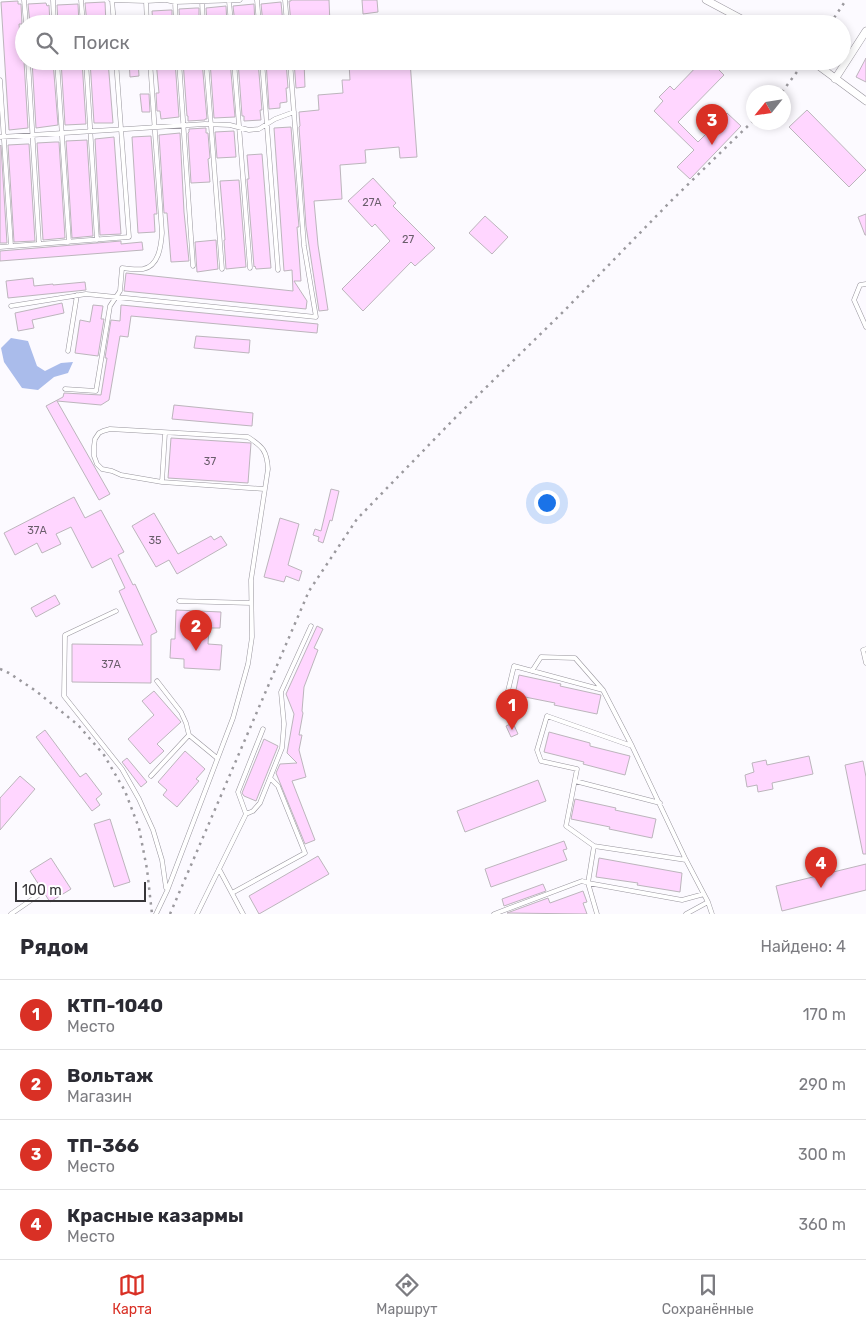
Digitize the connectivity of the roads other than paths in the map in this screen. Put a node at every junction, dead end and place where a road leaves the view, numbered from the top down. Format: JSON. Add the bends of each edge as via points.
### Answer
{"nodes":[{"id":1,"x":24,"y":0,"type":"edge"},
{"id":2,"x":53,"y":0,"type":"edge"},
{"id":3,"x":82,"y":0,"type":"edge"},
{"id":4,"x":111,"y":0,"type":"edge"},
{"id":5,"x":166,"y":0,"type":"edge"},
{"id":6,"x":230,"y":0,"type":"edge"},
{"id":7,"x":240,"y":0,"type":"edge"},
{"id":8,"x":257,"y":0,"type":"edge"},
{"id":9,"x":285,"y":0,"type":"edge"},
{"id":10,"x":706,"y":0,"type":"edge"},
{"id":11,"x":146,"y":1,"type":"junction"},
{"id":12,"x":202,"y":1,"type":"junction"},
{"id":13,"x":174,"y":2,"type":"junction"},
{"id":14,"x":25,"y":15,"type":"edge"},
{"id":15,"x":54,"y":15,"type":"edge"},
{"id":16,"x":83,"y":15,"type":"edge"},
{"id":17,"x":113,"y":15,"type":"edge"},
{"id":18,"x":147,"y":15,"type":"edge"},
{"id":19,"x":175,"y":15,"type":"edge"},
{"id":20,"x":203,"y":15,"type":"edge"},
{"id":21,"x":231,"y":15,"type":"edge"},
{"id":22,"x":258,"y":15,"type":"edge"},
{"id":23,"x":286,"y":15,"type":"edge"},
{"id":24,"x":734,"y":15,"type":"edge"},
{"id":25,"x":866,"y":31,"type":"edge"},
{"id":26,"x":851,"y":54,"type":"edge"},
{"id":27,"x":29,"y":70,"type":"edge"},
{"id":28,"x":58,"y":70,"type":"edge"},
{"id":29,"x":87,"y":70,"type":"edge"},
{"id":30,"x":117,"y":70,"type":"edge"},
{"id":31,"x":151,"y":70,"type":"edge"},
{"id":32,"x":180,"y":70,"type":"edge"},
{"id":33,"x":207,"y":70,"type":"edge"},
{"id":34,"x":235,"y":70,"type":"edge"},
{"id":35,"x":263,"y":70,"type":"edge"},
{"id":36,"x":291,"y":70,"type":"edge"},
{"id":37,"x":824,"y":70,"type":"edge"},
{"id":38,"x":841,"y":70,"type":"edge"},
{"id":39,"x":835,"y":79,"type":"junction"},
{"id":40,"x":0,"y":80,"type":"edge"},
{"id":41,"x":866,"y":101,"type":"edge"},
{"id":42,"x":294,"y":112,"type":"junction"},
{"id":43,"x":267,"y":124,"type":"junction"},
{"id":44,"x":183,"y":125,"type":"junction"},
{"id":45,"x":211,"y":125,"type":"junction"},
{"id":46,"x":239,"y":127,"type":"junction"},
{"id":47,"x":155,"y":128,"type":"junction"},
{"id":48,"x":121,"y":129,"type":"junction"},
{"id":49,"x":90,"y":131,"type":"junction"},
{"id":50,"x":61,"y":133,"type":"junction"},
{"id":51,"x":33,"y":135,"type":"junction"},
{"id":52,"x":2,"y":137,"type":"edge"},
{"id":53,"x":97,"y":240,"type":"junction"},
{"id":54,"x":69,"y":242,"type":"junction"},
{"id":55,"x":40,"y":244,"type":"junction"},
{"id":56,"x":11,"y":246,"type":"junction"},
{"id":57,"x":0,"y":247,"type":"edge"},
{"id":58,"x":193,"y":266,"type":"dead end"},
{"id":59,"x":250,"y":268,"type":"dead end"},
{"id":60,"x":222,"y":269,"type":"dead end"},
{"id":61,"x":278,"y":270,"type":"dead end"},
{"id":62,"x":866,"y":284,"type":"edge"},
{"id":63,"x":77,"y":295,"type":"junction"},
{"id":64,"x":116,"y":298,"type":"junction"},
{"id":65,"x":11,"y":306,"type":"dead end"},
{"id":66,"x":866,"y":327,"type":"edge"},
{"id":67,"x":68,"y":351,"type":"dead end"},
{"id":68,"x":65,"y":389,"type":"dead end"},
{"id":69,"x":165,"y":433,"type":"junction"},
{"id":70,"x":162,"y":482,"type":"junction"},
{"id":71,"x":264,"y":489,"type":"junction"},
{"id":72,"x":179,"y":601,"type":"dead end"},
{"id":73,"x":251,"y":603,"type":"junction"},
{"id":74,"x":116,"y":611,"type":"dead end"},
{"id":75,"x":311,"y":626,"type":"dead end"},
{"id":76,"x":866,"y":649,"type":"edge"},
{"id":77,"x":866,"y":663,"type":"edge"},
{"id":78,"x":532,"y":671,"type":"junction"},
{"id":79,"x":157,"y":681,"type":"dead end"},
{"id":80,"x":603,"y":690,"type":"junction"},
{"id":81,"x":506,"y":699,"type":"dead end"},
{"id":82,"x":263,"y":729,"type":"dead end"},
{"id":83,"x":189,"y":735,"type":"junction"},
{"id":84,"x":632,"y":746,"type":"junction"},
{"id":85,"x":217,"y":758,"type":"junction"},
{"id":86,"x":151,"y":776,"type":"dead end"},
{"id":87,"x":270,"y":778,"type":"junction"},
{"id":88,"x":575,"y":780,"type":"junction"},
{"id":89,"x":660,"y":803,"type":"junction"},
{"id":90,"x":246,"y":814,"type":"junction"},
{"id":91,"x":594,"y":846,"type":"junction"},
{"id":92,"x":686,"y":860,"type":"junction"},
{"id":93,"x":219,"y":869,"type":"junction"},
{"id":94,"x":588,"y":883,"type":"junction"},
{"id":95,"x":167,"y":891,"type":"junction"},
{"id":96,"x":40,"y":894,"type":"dead end"},
{"id":97,"x":232,"y":894,"type":"junction"},
{"id":98,"x":704,"y":894,"type":"junction"},
{"id":99,"x":708,"y":902,"type":"junction"},
{"id":100,"x":11,"y":914,"type":"edge"},
{"id":101,"x":156,"y":914,"type":"edge"},
{"id":102,"x":197,"y":914,"type":"edge"},
{"id":103,"x":243,"y":914,"type":"edge"},
{"id":104,"x":494,"y":914,"type":"edge"},
{"id":105,"x":597,"y":914,"type":"edge"},
{"id":106,"x":686,"y":914,"type":"edge"},
{"id":107,"x":712,"y":914,"type":"edge"}],
"edges":[{"from":1,"to":14,"type":"lane"},
{"from":2,"to":15,"type":"lane"},
{"from":3,"to":16,"type":"lane"},
{"from":4,"to":11,"type":"lane"},
{"from":4,"to":17,"type":"lane"},
{"from":5,"to":11,"type":"lane"},
{"from":5,"to":13,"type":"lane"},
{"from":6,"to":7,"type":"lane"},
{"from":6,"to":12,"type":"lane"},
{"from":6,"to":21,"type":"lane"},
{"from":8,"to":22,"type":"lane"},
{"from":9,"to":23,"type":"lane"},
{"from":10,"to":24,"type":"street"},
{"from":11,"to":18,"type":"lane"},
{"from":12,"to":13,"type":"lane"},
{"from":12,"to":20,"type":"lane"},
{"from":13,"to":19,"type":"lane"},
{"from":25,"to":26,"type":"street"},
{"from":27,"to":51,"type":"lane"},
{"from":28,"to":50,"type":"lane"},
{"from":29,"to":49,"type":"lane"},
{"from":30,"to":48,"type":"lane"},
{"from":31,"to":47,"type":"lane"},
{"from":32,"to":44,"type":"lane"},
{"from":33,"to":45,"type":"lane"},
{"from":34,"to":46,"type":"lane"},
{"from":35,"to":43,"type":"lane"},
{"from":36,"to":42,"type":"lane"},
{"from":37,"to":39,"type":"street"},
{"from":38,"to":39,"type":"street"},
{"from":39,"to":41,"type":"street"},
{"from":40,"to":52,"type":"lane"},
{"from":42,"to":43,"type":"lane"},
{"from":42,"to":64,"type":"lane","via":[[304,246],[316,317]]},
{"from":43,"to":46,"type":"lane","via":[[259,129]]},
{"from":43,"to":61,"type":"lane"},
{"from":44,"to":45,"type":"lane"},
{"from":44,"to":47,"type":"lane"},
{"from":44,"to":58,"type":"lane"},
{"from":45,"to":46,"type":"lane"},
{"from":45,"to":60,"type":"lane"},
{"from":46,"to":59,"type":"lane"},
{"from":47,"to":48,"type":"lane"},
{"from":47,"to":64,"type":"lane","via":[[162,233],[160,250],[154,263],[144,269],[122,268],[120,291]]},
{"from":48,"to":49,"type":"lane"},
{"from":48,"to":53,"type":"lane","via":[[129,237]]},
{"from":49,"to":50,"type":"lane"},
{"from":49,"to":53,"type":"lane"},
{"from":50,"to":51,"type":"lane"},
{"from":50,"to":54,"type":"lane"},
{"from":51,"to":52,"type":"lane"},
{"from":51,"to":55,"type":"lane"},
{"from":52,"to":56,"type":"lane"},
{"from":53,"to":54,"type":"lane"},
{"from":54,"to":55,"type":"lane"},
{"from":55,"to":56,"type":"lane"},
{"from":56,"to":57,"type":"lane"},
{"from":62,"to":66,"type":"lane","via":[[860,286],[854,300]]},
{"from":63,"to":64,"type":"lane"},
{"from":63,"to":65,"type":"lane"},
{"from":63,"to":67,"type":"lane"},
{"from":64,"to":68,"type":"lane","via":[[110,306],[96,391]]},
{"from":69,"to":70,"type":"lane"},
{"from":69,"to":70,"type":"lane","via":[[110,429],[99,433],[94,446],[94,456],[102,468]]},
{"from":69,"to":71,"type":"lane","via":[[248,437],[260,445],[267,458]]},
{"from":70,"to":71,"type":"lane"},
{"from":71,"to":73,"type":"lane","via":[[251,580]]},
{"from":72,"to":73,"type":"lane"},
{"from":73,"to":85,"type":"lane","via":[[252,637],[248,664],[233,718]]},
{"from":74,"to":95,"type":"lane","via":[[65,635],[64,696],[122,769],[139,798],[162,860]]},
{"from":75,"to":87,"type":"lane","via":[[281,692],[282,748]]},
{"from":76,"to":77,"type":"lane","via":[[863,650]]},
{"from":78,"to":80,"type":"lane"},
{"from":78,"to":80,"type":"lane","via":[[541,658],[575,658]]},
{"from":78,"to":81,"type":"lane","via":[[514,666]]},
{"from":79,"to":83,"type":"lane","via":[[181,712]]},
{"from":80,"to":84,"type":"lane"},
{"from":82,"to":90,"type":"lane","via":[[238,792]]},
{"from":83,"to":85,"type":"lane"},
{"from":83,"to":86,"type":"lane"},
{"from":84,"to":88,"type":"lane","via":[[547,716],[536,750],[541,761],[577,769]]},
{"from":84,"to":89,"type":"lane"},
{"from":85,"to":95,"type":"lane"},
{"from":87,"to":90,"type":"lane","via":[[260,803]]},
{"from":87,"to":97,"type":"lane","via":[[278,786],[306,853]]},
{"from":88,"to":89,"type":"lane"},
{"from":88,"to":91,"type":"lane","via":[[566,826]]},
{"from":89,"to":92,"type":"lane"},
{"from":90,"to":93,"type":"lane"},
{"from":91,"to":92,"type":"lane"},
{"from":91,"to":94,"type":"lane"},
{"from":92,"to":98,"type":"lane"},
{"from":93,"to":97,"type":"lane"},
{"from":93,"to":102,"type":"lane"},
{"from":94,"to":98,"type":"lane","via":[[682,900]]},
{"from":94,"to":104,"type":"lane","via":[[582,881]]},
{"from":94,"to":105,"type":"lane"},
{"from":95,"to":101,"type":"lane"},
{"from":96,"to":100,"type":"lane"},
{"from":97,"to":103,"type":"lane"},
{"from":98,"to":99,"type":"lane"},
{"from":99,"to":106,"type":"lane"},
{"from":99,"to":107,"type":"lane"}]}
